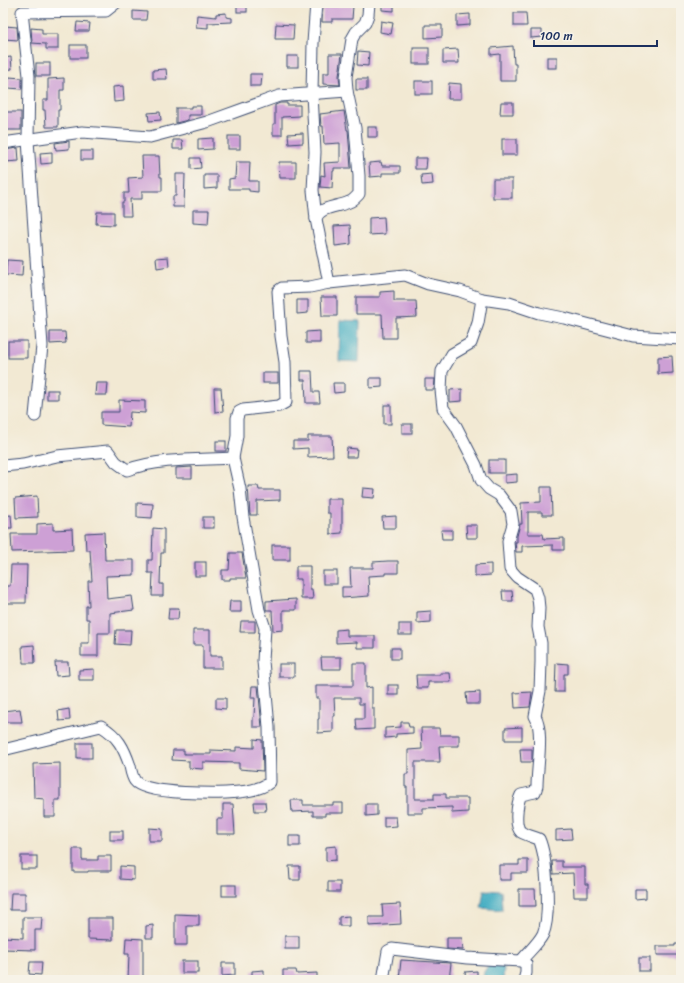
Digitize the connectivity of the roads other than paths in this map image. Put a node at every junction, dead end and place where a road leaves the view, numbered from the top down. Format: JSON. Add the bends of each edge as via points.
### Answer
{"nodes":[{"id":1,"x":116,"y":3,"type":"edge"},
{"id":2,"x":316,"y":3,"type":"edge"},
{"id":3,"x":369,"y":3,"type":"edge"},
{"id":4,"x":60,"y":8,"type":"edge"},
{"id":5,"x":347,"y":91,"type":"junction"},
{"id":6,"x":312,"y":94,"type":"junction"},
{"id":7,"x":28,"y":140,"type":"junction"},
{"id":8,"x":3,"y":143,"type":"edge"},
{"id":9,"x":316,"y":219,"type":"junction"},
{"id":10,"x":329,"y":283,"type":"junction"},
{"id":11,"x":482,"y":299,"type":"junction"},
{"id":12,"x":681,"y":338,"type":"edge"},
{"id":13,"x":36,"y":416,"type":"dead end"},
{"id":14,"x":233,"y":458,"type":"junction"},
{"id":15,"x":3,"y":466,"type":"edge"},
{"id":16,"x":3,"y":750,"type":"edge"},
{"id":17,"x":521,"y":961,"type":"junction"},
{"id":18,"x":383,"y":980,"type":"edge"},
{"id":19,"x":524,"y":980,"type":"edge"}],
"edges":[{"from":1,"to":4,"type":"street","via":[[106,11]]},
{"from":2,"to":6,"type":"street"},
{"from":3,"to":5,"type":"street","via":[[365,23],[352,39],[346,77]]},
{"from":4,"to":7,"type":"street","via":[[22,12],[29,76]]},
{"from":5,"to":6,"type":"street"},
{"from":5,"to":9,"type":"street","via":[[355,128],[359,194],[351,202],[321,211]]},
{"from":6,"to":7,"type":"street","via":[[279,96],[207,122],[150,137],[82,132]]},
{"from":6,"to":9,"type":"street","via":[[315,152],[313,190]]},
{"from":7,"to":8,"type":"street"},
{"from":7,"to":13,"type":"street","via":[[42,346]]},
{"from":9,"to":10,"type":"street"},
{"from":10,"to":11,"type":"street","via":[[405,275]]},
{"from":10,"to":14,"type":"street","via":[[282,288],[278,291],[286,402],[279,406],[239,412],[236,418],[238,436]]},
{"from":11,"to":12,"type":"street","via":[[509,303],[633,336]]},
{"from":11,"to":17,"type":"street","via":[[478,323],[471,342],[452,354],[442,371],[440,390],[443,408],[456,426],[481,480],[499,495],[511,511],[513,524],[508,541],[510,569],[535,589],[540,608],[538,627],[542,662],[535,716],[539,732],[538,786],[535,792],[521,795],[518,801],[517,824],[521,832],[539,839],[542,847],[545,863],[546,914],[542,937]]},
{"from":14,"to":15,"type":"street","via":[[165,462],[127,470],[108,452],[57,456]]},
{"from":14,"to":16,"type":"street","via":[[259,610],[265,628],[263,661],[269,727],[270,782],[266,786],[240,792],[180,793],[142,786],[134,781],[126,754],[117,738],[101,726]]},
{"from":17,"to":18,"type":"street","via":[[467,958],[392,949],[388,951]]},
{"from":17,"to":19,"type":"street","via":[[526,964]]}]}
